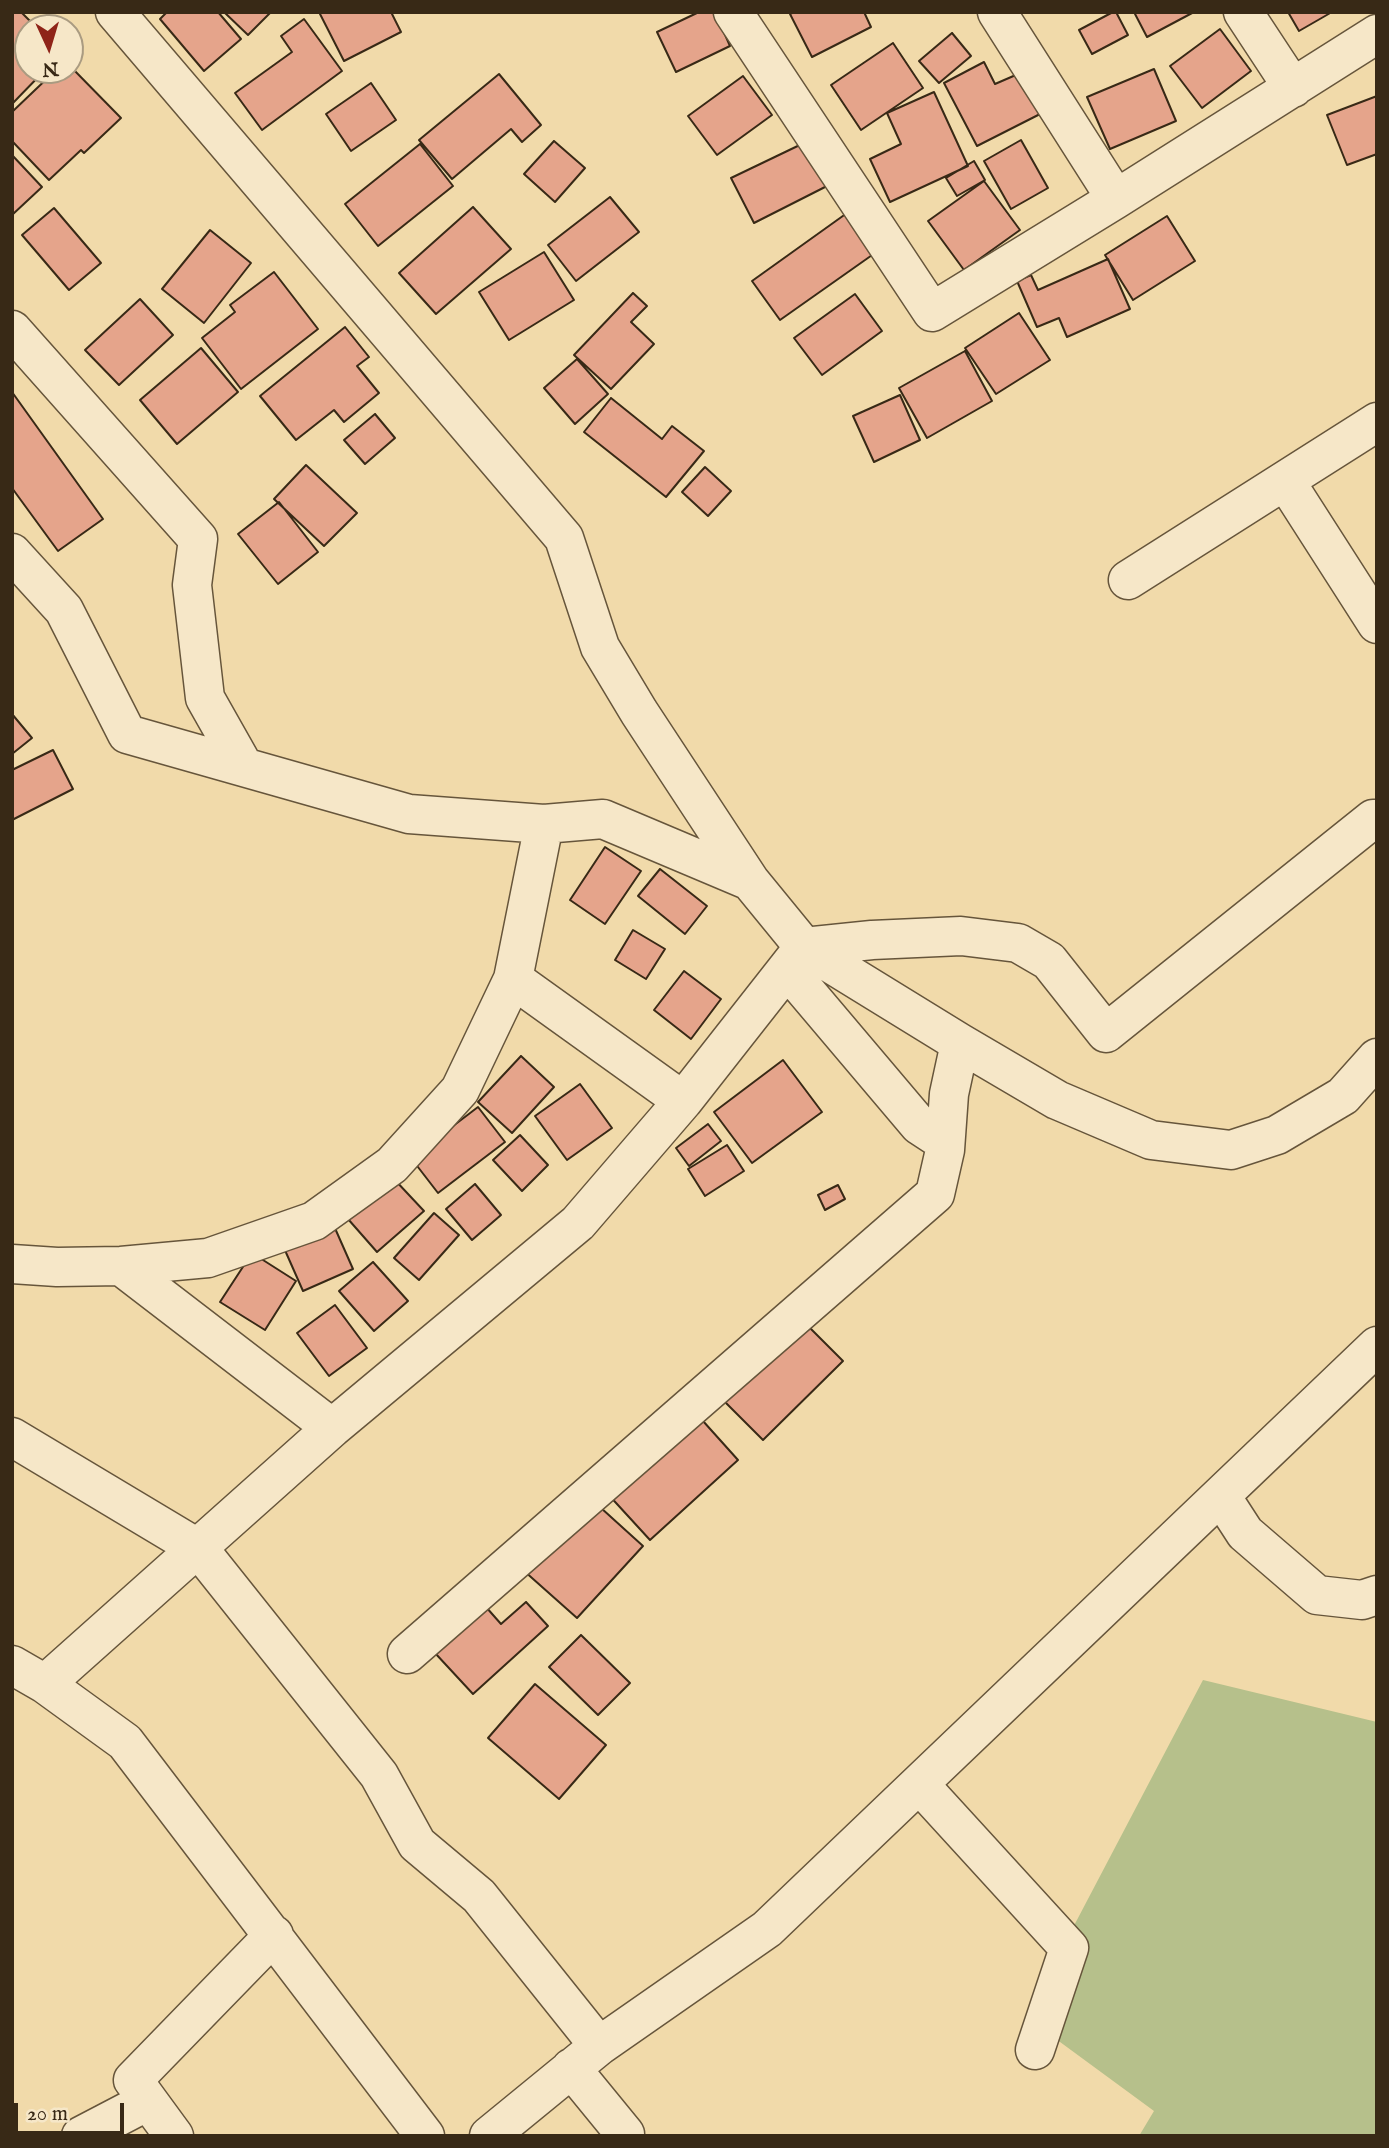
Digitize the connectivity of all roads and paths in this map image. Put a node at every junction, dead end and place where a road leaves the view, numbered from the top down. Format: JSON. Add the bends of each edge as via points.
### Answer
{"nodes":[{"id":1,"x":115,"y":12,"type":"edge"},
{"id":2,"x":733,"y":12,"type":"edge"},
{"id":3,"x":997,"y":12,"type":"edge"},
{"id":4,"x":1243,"y":12,"type":"edge"},
{"id":5,"x":1377,"y":34,"type":"edge"},
{"id":6,"x":1293,"y":88,"type":"junction"},
{"id":7,"x":1116,"y":200,"type":"junction"},
{"id":8,"x":12,"y":330,"type":"edge"},
{"id":9,"x":1377,"y":422,"type":"edge"},
{"id":10,"x":1286,"y":482,"type":"junction"},
{"id":11,"x":12,"y":553,"type":"edge"},
{"id":12,"x":1128,"y":580,"type":"dead end"},
{"id":13,"x":1377,"y":624,"type":"edge"},
{"id":14,"x":244,"y":767,"type":"junction"},
{"id":15,"x":1373,"y":819,"type":"dead end"},
{"id":16,"x":544,"y":824,"type":"junction"},
{"id":17,"x":750,"y":881,"type":"junction"},
{"id":18,"x":795,"y":958,"type":"junction"},
{"id":19,"x":513,"y":979,"type":"junction"},
{"id":20,"x":960,"y":1043,"type":"junction"},
{"id":21,"x":1377,"y":1058,"type":"edge"},
{"id":22,"x":683,"y":1101,"type":"junction"},
{"id":23,"x":945,"y":1142,"type":"junction"},
{"id":24,"x":12,"y":1264,"type":"edge"},
{"id":25,"x":121,"y":1266,"type":"junction"},
{"id":26,"x":1377,"y":1346,"type":"edge"},
{"id":27,"x":332,"y":1428,"type":"junction"},
{"id":28,"x":12,"y":1437,"type":"edge"},
{"id":29,"x":1221,"y":1496,"type":"junction"},
{"id":30,"x":199,"y":1549,"type":"junction"},
{"id":31,"x":1377,"y":1595,"type":"edge"},
{"id":32,"x":407,"y":1654,"type":"dead end"},
{"id":33,"x":12,"y":1665,"type":"edge"},
{"id":34,"x":45,"y":1684,"type":"junction"},
{"id":35,"x":920,"y":1785,"type":"junction"},
{"id":36,"x":274,"y":1935,"type":"junction"},
{"id":37,"x":1035,"y":2050,"type":"dead end"},
{"id":38,"x":585,"y":2057,"type":"junction"},
{"id":39,"x":148,"y":2101,"type":"junction"},
{"id":40,"x":625,"y":2134,"type":"edge"},
{"id":41,"x":81,"y":2136,"type":"edge"},
{"id":42,"x":174,"y":2136,"type":"edge"},
{"id":43,"x":425,"y":2136,"type":"edge"},
{"id":44,"x":489,"y":2136,"type":"edge"}],
"edges":[{"from":1,"to":17,"type":"street","via":[[564,538],[600,647]]},
{"from":2,"to":7,"type":"street","via":[[932,312]]},
{"from":3,"to":7,"type":"street"},
{"from":4,"to":6,"type":"street"},
{"from":5,"to":6,"type":"street"},
{"from":6,"to":7,"type":"street"},
{"from":8,"to":14,"type":"street","via":[[198,539],[192,584],[205,698]]},
{"from":9,"to":10,"type":"street"},
{"from":10,"to":12,"type":"street"},
{"from":10,"to":13,"type":"street"},
{"from":11,"to":14,"type":"street","via":[[64,610],[127,734]]},
{"from":14,"to":16,"type":"street","via":[[409,814]]},
{"from":15,"to":18,"type":"street","via":[[1106,1032],[1049,961],[1018,943],[961,936],[872,940]]},
{"from":16,"to":17,"type":"street","via":[[603,820]]},
{"from":16,"to":19,"type":"street"},
{"from":17,"to":18,"type":"street"},
{"from":18,"to":20,"type":"street"},
{"from":18,"to":22,"type":"street"},
{"from":18,"to":23,"type":"street","via":[[919,1125]]},
{"from":19,"to":22,"type":"street"},
{"from":19,"to":25,"type":"street","via":[[460,1090],[392,1165],[314,1221],[208,1258]]},
{"from":20,"to":21,"type":"street","via":[[1057,1100],[1151,1140],[1231,1150],[1277,1135],[1343,1096]]},
{"from":20,"to":23,"type":"street","via":[[948,1094]]},
{"from":22,"to":27,"type":"street","via":[[578,1223]]},
{"from":23,"to":32,"type":"street","via":[[935,1194]]},
{"from":24,"to":25,"type":"street"},
{"from":25,"to":27,"type":"street"},
{"from":26,"to":29,"type":"street"},
{"from":27,"to":30,"type":"street"},
{"from":28,"to":30,"type":"street"},
{"from":29,"to":31,"type":"street","via":[[1245,1533],[1317,1595],[1362,1600]]},
{"from":29,"to":35,"type":"street"},
{"from":30,"to":34,"type":"street"},
{"from":30,"to":38,"type":"street","via":[[379,1775],[416,1844],[479,1896]]},
{"from":33,"to":34,"type":"street"},
{"from":34,"to":36,"type":"street","via":[[125,1742]]},
{"from":35,"to":37,"type":"street","via":[[1069,1948]]},
{"from":35,"to":38,"type":"street","via":[[767,1929]]},
{"from":36,"to":39,"type":"street","via":[[133,2080]]},
{"from":36,"to":43,"type":"street"},
{"from":38,"to":40,"type":"street"},
{"from":38,"to":44,"type":"street"},
{"from":39,"to":41,"type":"street"},
{"from":39,"to":42,"type":"street"}]}
